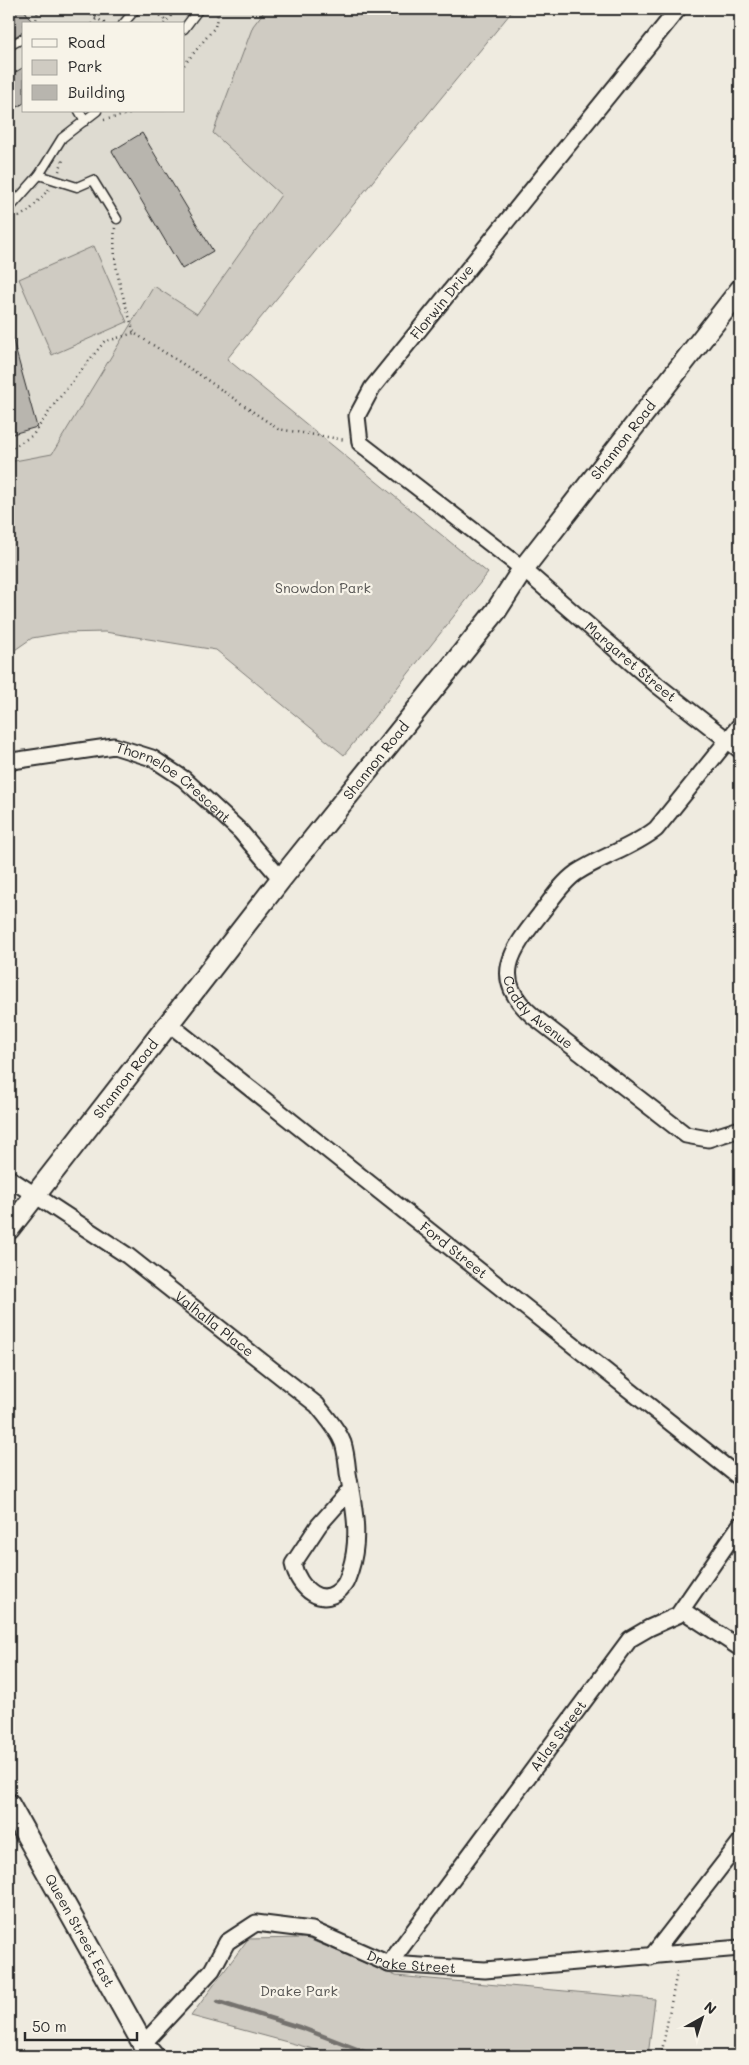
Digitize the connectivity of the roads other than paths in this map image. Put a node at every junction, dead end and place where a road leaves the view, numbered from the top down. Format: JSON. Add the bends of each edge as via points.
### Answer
{"nodes":[{"id":1,"x":136,"y":9,"type":"edge"},
{"id":2,"x":188,"y":9,"type":"edge"},
{"id":3,"x":678,"y":9,"type":"edge"},
{"id":4,"x":197,"y":11,"type":"edge"},
{"id":5,"x":126,"y":22,"type":"edge"},
{"id":6,"x":185,"y":28,"type":"edge"},
{"id":7,"x":22,"y":39,"type":"edge"},
{"id":8,"x":9,"y":46,"type":"edge"},
{"id":9,"x":80,"y":112,"type":"edge"},
{"id":10,"x":96,"y":112,"type":"edge"},
{"id":11,"x":85,"y":121,"type":"junction"},
{"id":12,"x":38,"y":175,"type":"junction"},
{"id":13,"x":9,"y":209,"type":"edge"},
{"id":14,"x":116,"y":219,"type":"road end"},
{"id":15,"x":740,"y":290,"type":"edge"},
{"id":16,"x":523,"y":569,"type":"junction"},
{"id":17,"x":740,"y":725,"type":"edge"},
{"id":18,"x":728,"y":740,"type":"junction"},
{"id":19,"x":740,"y":750,"type":"edge"},
{"id":20,"x":9,"y":764,"type":"edge"},
{"id":21,"x":281,"y":879,"type":"junction"},
{"id":22,"x":168,"y":1023,"type":"junction"},
{"id":23,"x":740,"y":1129,"type":"edge"},
{"id":24,"x":9,"y":1178,"type":"edge"},
{"id":25,"x":34,"y":1195,"type":"junction"},
{"id":26,"x":9,"y":1229,"type":"edge"},
{"id":27,"x":740,"y":1478,"type":"edge"},
{"id":28,"x":351,"y":1489,"type":"junction"},
{"id":29,"x":740,"y":1526,"type":"edge"},
{"id":30,"x":682,"y":1610,"type":"junction"},
{"id":31,"x":740,"y":1648,"type":"edge"},
{"id":32,"x":9,"y":1804,"type":"edge"},
{"id":33,"x":740,"y":1842,"type":"edge"},
{"id":34,"x":740,"y":1948,"type":"edge"},
{"id":35,"x":651,"y":1957,"type":"junction"},
{"id":36,"x":389,"y":1964,"type":"junction"},
{"id":37,"x":148,"y":2050,"type":"edge"}],
"edges":[{"from":1,"to":5,"type":"lane"},
{"from":2,"to":4,"type":"lane"},
{"from":3,"to":16,"type":"street","name":"Florwin Drive","via":[[372,388],[356,416],[360,443]]},
{"from":4,"to":6,"type":"lane"},
{"from":7,"to":8,"type":"lane"},
{"from":9,"to":11,"type":"lane"},
{"from":10,"to":11,"type":"lane"},
{"from":11,"to":12,"type":"lane","via":[[62,138]]},
{"from":12,"to":13,"type":"lane"},
{"from":12,"to":14,"type":"lane","via":[[77,187],[93,180]]},
{"from":15,"to":16,"type":"street","name":"Shannon Road"},
{"from":16,"to":18,"type":"street","name":"Margaret Street","via":[[657,685]]},
{"from":16,"to":21,"type":"street","name":"Shannon Road","via":[[496,611]]},
{"from":17,"to":18,"type":"street","name":"Caddy Avenue"},
{"from":18,"to":19,"type":"street","name":"Margaret Street"},
{"from":18,"to":23,"type":"street","name":"Caddy Avenue","via":[[656,829],[643,840],[576,873],[565,883],[512,953],[509,983],[513,995],[527,1011],[686,1135],[708,1139]]},
{"from":20,"to":21,"type":"street","name":"Thorneloe Crescent","via":[[114,746],[152,758],[184,779],[240,831]]},
{"from":21,"to":22,"type":"street","name":"Shannon Road"},
{"from":22,"to":25,"type":"street","name":"Shannon Road"},
{"from":22,"to":27,"type":"street","name":"Ford Street"},
{"from":24,"to":25,"type":"street"},
{"from":25,"to":26,"type":"street","name":"Shannon Road"},
{"from":25,"to":28,"type":"street","name":"Valhalla Place","via":[[128,1256],[317,1405],[343,1443]]},
{"from":28,"to":28,"type":"street","name":"Valhalla Place","via":[[319,1525],[293,1564],[296,1577],[313,1594],[324,1597],[337,1592],[345,1584],[354,1557],[357,1526]]},
{"from":29,"to":30,"type":"street","name":"Atlas Street"},
{"from":30,"to":31,"type":"street"},
{"from":30,"to":36,"type":"street","name":"Atlas Street","via":[[630,1639]]},
{"from":32,"to":37,"type":"street","name":"Queen Street East"},
{"from":33,"to":35,"type":"street"},
{"from":34,"to":35,"type":"street","name":"Drake Street"},
{"from":35,"to":36,"type":"street","name":"Drake Street","via":[[485,1970]]},
{"from":36,"to":37,"type":"street","name":"Drake Street","via":[[312,1930],[256,1923],[227,1942],[212,1970]]}]}
